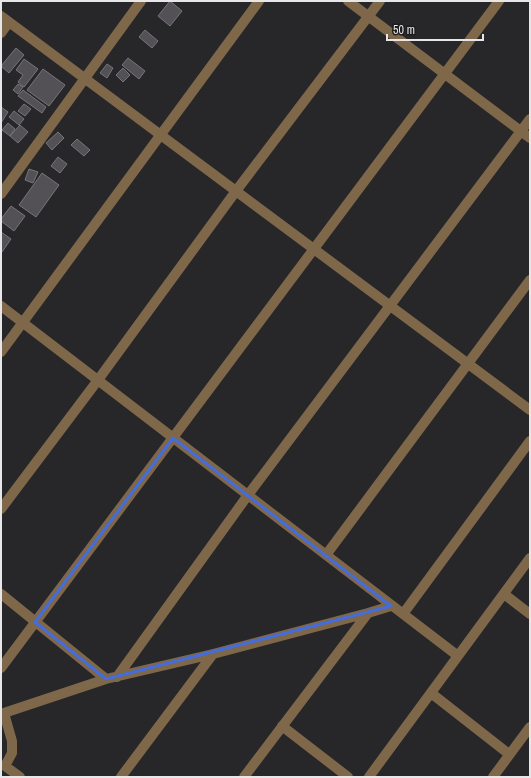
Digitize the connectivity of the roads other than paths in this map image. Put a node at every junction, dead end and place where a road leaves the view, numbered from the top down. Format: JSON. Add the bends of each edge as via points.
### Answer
{"nodes":[{"id":1,"x":141,"y":1,"type":"edge"},
{"id":2,"x":259,"y":1,"type":"edge"},
{"id":3,"x":348,"y":1,"type":"edge"},
{"id":4,"x":380,"y":1,"type":"edge"},
{"id":5,"x":499,"y":1,"type":"edge"},
{"id":6,"x":368,"y":16,"type":"junction"},
{"id":7,"x":5,"y":19,"type":"edge"},
{"id":8,"x":1,"y":32,"type":"edge"},
{"id":9,"x":445,"y":74,"type":"junction"},
{"id":10,"x":86,"y":78,"type":"junction"},
{"id":11,"x":530,"y":119,"type":"edge"},
{"id":12,"x":521,"y":131,"type":"junction"},
{"id":13,"x":160,"y":134,"type":"junction"},
{"id":14,"x":530,"y":138,"type":"edge"},
{"id":15,"x":236,"y":191,"type":"junction"},
{"id":16,"x":1,"y":194,"type":"edge"},
{"id":17,"x":314,"y":249,"type":"junction"},
{"id":18,"x":530,"y":280,"type":"edge"},
{"id":19,"x":1,"y":306,"type":"edge"},
{"id":20,"x":390,"y":306,"type":"junction"},
{"id":21,"x":23,"y":323,"type":"junction"},
{"id":22,"x":1,"y":352,"type":"edge"},
{"id":23,"x":469,"y":364,"type":"junction"},
{"id":24,"x":98,"y":380,"type":"junction"},
{"id":25,"x":530,"y":410,"type":"edge"},
{"id":26,"x":173,"y":438,"type":"junction"},
{"id":27,"x":530,"y":441,"type":"edge"},
{"id":28,"x":248,"y":495,"type":"junction"},
{"id":29,"x":1,"y":509,"type":"edge"},
{"id":30,"x":326,"y":556,"type":"junction"},
{"id":31,"x":530,"y":558,"type":"edge"},
{"id":32,"x":1,"y":594,"type":"edge"},
{"id":33,"x":504,"y":594,"type":"junction"},
{"id":34,"x":391,"y":606,"type":"junction"},
{"id":35,"x":368,"y":613,"type":"junction"},
{"id":36,"x":403,"y":614,"type":"junction"},
{"id":37,"x":530,"y":614,"type":"edge"},
{"id":38,"x":35,"y":622,"type":"junction"},
{"id":39,"x":212,"y":654,"type":"junction"},
{"id":40,"x":458,"y":656,"type":"junction"},
{"id":41,"x":1,"y":668,"type":"edge"},
{"id":42,"x":117,"y":677,"type":"junction"},
{"id":43,"x":106,"y":679,"type":"junction"},
{"id":44,"x":431,"y":693,"type":"junction"},
{"id":45,"x":3,"y":714,"type":"edge"},
{"id":46,"x":282,"y":726,"type":"junction"},
{"id":47,"x":530,"y":727,"type":"edge"},
{"id":48,"x":509,"y":754,"type":"junction"},
{"id":49,"x":3,"y":769,"type":"edge"},
{"id":50,"x":20,"y":777,"type":"edge"},
{"id":51,"x":120,"y":777,"type":"edge"},
{"id":52,"x":244,"y":777,"type":"edge"},
{"id":53,"x":348,"y":777,"type":"edge"},
{"id":54,"x":369,"y":777,"type":"edge"},
{"id":55,"x":493,"y":777,"type":"edge"}],
"edges":[{"from":1,"to":10,"type":"street"},
{"from":2,"to":13,"type":"street"},
{"from":3,"to":6,"type":"street"},
{"from":4,"to":6,"type":"street"},
{"from":5,"to":9,"type":"street"},
{"from":6,"to":9,"type":"street"},
{"from":6,"to":15,"type":"street"},
{"from":7,"to":8,"type":"street"},
{"from":7,"to":10,"type":"street"},
{"from":9,"to":12,"type":"street"},
{"from":9,"to":17,"type":"street"},
{"from":10,"to":13,"type":"street"},
{"from":10,"to":16,"type":"street"},
{"from":11,"to":12,"type":"street"},
{"from":12,"to":14,"type":"street"},
{"from":12,"to":20,"type":"street"},
{"from":13,"to":15,"type":"street"},
{"from":13,"to":21,"type":"street"},
{"from":15,"to":17,"type":"street"},
{"from":15,"to":24,"type":"street"},
{"from":17,"to":20,"type":"street"},
{"from":17,"to":26,"type":"street"},
{"from":18,"to":23,"type":"street"},
{"from":19,"to":21,"type":"street"},
{"from":20,"to":23,"type":"street"},
{"from":20,"to":28,"type":"street"},
{"from":21,"to":22,"type":"street"},
{"from":21,"to":24,"type":"street"},
{"from":23,"to":25,"type":"street"},
{"from":23,"to":30,"type":"street"},
{"from":24,"to":26,"type":"street"},
{"from":24,"to":29,"type":"street"},
{"from":26,"to":28,"type":"street"},
{"from":26,"to":38,"type":"street"},
{"from":27,"to":36,"type":"street"},
{"from":28,"to":30,"type":"street"},
{"from":28,"to":42,"type":"street"},
{"from":30,"to":34,"type":"street"},
{"from":31,"to":33,"type":"street"},
{"from":32,"to":38,"type":"street"},
{"from":33,"to":37,"type":"street"},
{"from":33,"to":40,"type":"street"},
{"from":34,"to":35,"type":"street"},
{"from":34,"to":36,"type":"street"},
{"from":35,"to":39,"type":"street"},
{"from":35,"to":46,"type":"street"},
{"from":36,"to":40,"type":"street"},
{"from":38,"to":41,"type":"street"},
{"from":38,"to":43,"type":"street"},
{"from":39,"to":42,"type":"street"},
{"from":39,"to":51,"type":"street"},
{"from":40,"to":44,"type":"street"},
{"from":42,"to":43,"type":"street"},
{"from":43,"to":45,"type":"street"},
{"from":44,"to":48,"type":"street"},
{"from":44,"to":54,"type":"street"},
{"from":45,"to":49,"type":"street","via":[[12,741],[12,752]]},
{"from":46,"to":52,"type":"street"},
{"from":46,"to":53,"type":"street"},
{"from":47,"to":48,"type":"street"},
{"from":48,"to":55,"type":"street"},
{"from":49,"to":50,"type":"street"}]}
